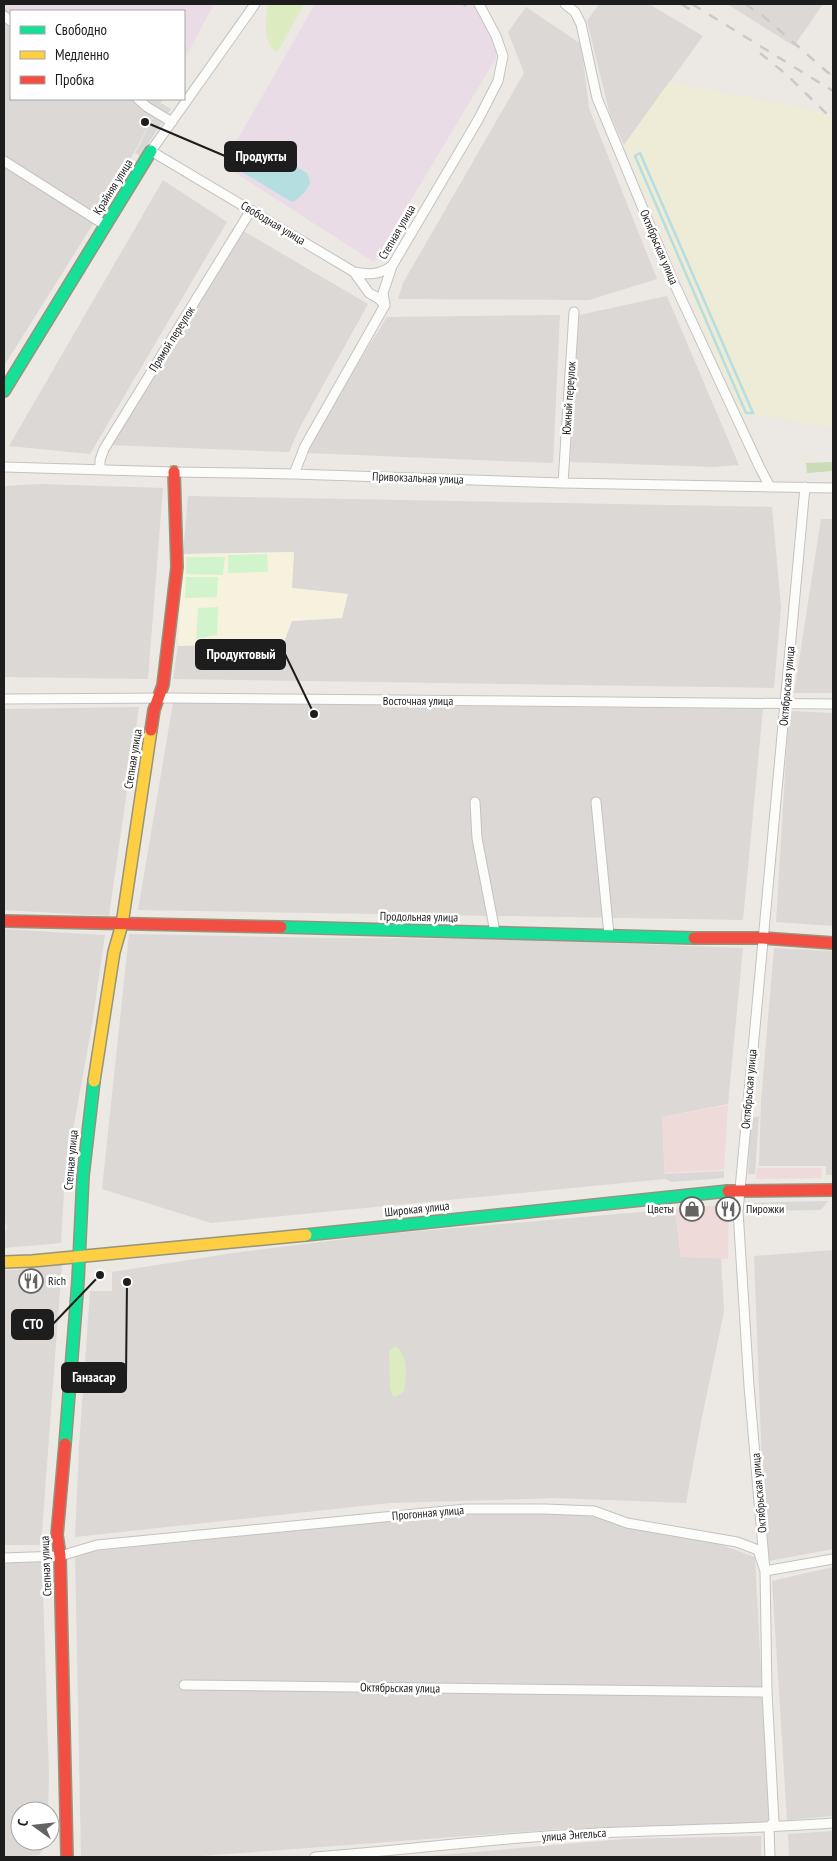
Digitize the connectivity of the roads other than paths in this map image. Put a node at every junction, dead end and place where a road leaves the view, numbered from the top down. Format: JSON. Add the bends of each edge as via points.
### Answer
{"nodes":[{"id":1,"x":255,"y":4,"type":"edge"},
{"id":2,"x":479,"y":4,"type":"edge"},
{"id":3,"x":566,"y":4,"type":"edge"},
{"id":4,"x":139,"y":100,"type":"edge"},
{"id":5,"x":172,"y":122,"type":"junction"},
{"id":6,"x":151,"y":151,"type":"junction"},
{"id":7,"x":4,"y":161,"type":"edge"},
{"id":8,"x":251,"y":210,"type":"junction"},
{"id":9,"x":105,"y":225,"type":"junction"},
{"id":10,"x":392,"y":266,"type":"junction"},
{"id":11,"x":354,"y":272,"type":"junction"},
{"id":12,"x":385,"y":305,"type":"junction"},
{"id":13,"x":574,"y":312,"type":"dead end"},
{"id":14,"x":4,"y":391,"type":"edge"},
{"id":15,"x":4,"y":468,"type":"edge"},
{"id":16,"x":100,"y":470,"type":"junction"},
{"id":17,"x":174,"y":472,"type":"junction"},
{"id":18,"x":294,"y":474,"type":"junction"},
{"id":19,"x":564,"y":483,"type":"junction"},
{"id":20,"x":770,"y":487,"type":"junction"},
{"id":21,"x":805,"y":487,"type":"junction"},
{"id":22,"x":833,"y":488,"type":"edge"},
{"id":23,"x":4,"y":699,"type":"edge"},
{"id":24,"x":158,"y":699,"type":"junction"},
{"id":25,"x":785,"y":704,"type":"junction"},
{"id":26,"x":833,"y":704,"type":"edge"},
{"id":27,"x":475,"y":802,"type":"dead end"},
{"id":28,"x":596,"y":802,"type":"dead end"},
{"id":29,"x":4,"y":921,"type":"edge"},
{"id":30,"x":122,"y":924,"type":"junction"},
{"id":31,"x":495,"y":932,"type":"junction"},
{"id":32,"x":609,"y":935,"type":"junction"},
{"id":33,"x":762,"y":938,"type":"junction"},
{"id":34,"x":833,"y":943,"type":"edge"},
{"id":35,"x":740,"y":1190,"type":"junction"},
{"id":36,"x":833,"y":1190,"type":"edge"},
{"id":37,"x":78,"y":1256,"type":"junction"},
{"id":38,"x":4,"y":1262,"type":"edge"},
{"id":39,"x":60,"y":1556,"type":"junction"},
{"id":40,"x":4,"y":1558,"type":"edge"},
{"id":41,"x":833,"y":1559,"type":"edge"},
{"id":42,"x":765,"y":1571,"type":"junction"},
{"id":43,"x":184,"y":1685,"type":"dead end"},
{"id":44,"x":767,"y":1692,"type":"junction"},
{"id":45,"x":833,"y":1823,"type":"edge"},
{"id":46,"x":769,"y":1828,"type":"junction"},
{"id":47,"x":67,"y":1857,"type":"edge"},
{"id":48,"x":315,"y":1857,"type":"edge"},
{"id":49,"x":770,"y":1857,"type":"edge"}],
"edges":[{"from":1,"to":5,"type":"street","name":"Крайняя улица"},
{"from":2,"to":10,"type":"street","name":"Степная улица","via":[[503,56],[498,81]]},
{"from":3,"to":20,"type":"street","name":"Октябрьская улица","via":[[581,24],[596,98],[673,280]]},
{"from":4,"to":5,"type":"street"},
{"from":5,"to":6,"type":"street","name":"Крайняя улица"},
{"from":6,"to":8,"type":"street","name":"Свободная улица"},
{"from":6,"to":9,"type":"street","name":"Крайняя улица"},
{"from":7,"to":9,"type":"street"},
{"from":8,"to":11,"type":"street","name":"Свободная улица"},
{"from":8,"to":16,"type":"street","name":"Прямой переулок","via":[[104,449]]},
{"from":9,"to":14,"type":"street","name":"Крайняя улица"},
{"from":10,"to":11,"type":"street","via":[[369,275]]},
{"from":10,"to":12,"type":"street","name":"Степная улица","via":[[383,293]]},
{"from":11,"to":12,"type":"street","name":"Свободная улица","via":[[368,293]]},
{"from":12,"to":18,"type":"street","name":"Степная улица","via":[[305,446]]},
{"from":13,"to":19,"type":"street","name":"Южный переулок"},
{"from":15,"to":16,"type":"street","name":"Привокзальная улица"},
{"from":16,"to":17,"type":"street","name":"Привокзальная улица"},
{"from":17,"to":18,"type":"street","name":"Привокзальная улица"},
{"from":17,"to":24,"type":"street","name":"Степная улица","via":[[177,567],[163,686]]},
{"from":18,"to":19,"type":"street","name":"Привокзальная улица"},
{"from":19,"to":20,"type":"street","name":"Привокзальная улица"},
{"from":20,"to":21,"type":"street","name":"Привокзальная улица"},
{"from":21,"to":22,"type":"street","name":"Привокзальная улица"},
{"from":21,"to":25,"type":"street","name":"Октябрьская улица"},
{"from":23,"to":24,"type":"street","name":"Восточная улица"},
{"from":24,"to":25,"type":"street","name":"Восточная улица"},
{"from":24,"to":30,"type":"street","name":"Степная улица"},
{"from":25,"to":26,"type":"street","name":"Восточная улица"},
{"from":25,"to":33,"type":"street","name":"Октябрьская улица"},
{"from":27,"to":31,"type":"street","via":[[477,838]]},
{"from":28,"to":32,"type":"street"},
{"from":29,"to":30,"type":"street","name":"Продольная улица"},
{"from":30,"to":31,"type":"street","name":"Продольная улица"},
{"from":30,"to":37,"type":"street","name":"Степная улица","via":[[114,952],[89,1117]]},
{"from":31,"to":32,"type":"street","name":"Продольная улица"},
{"from":32,"to":33,"type":"street","name":"Продольная улица"},
{"from":33,"to":34,"type":"street","name":"Продольная улица"},
{"from":33,"to":35,"type":"street","name":"Октябрьская улица"},
{"from":35,"to":36,"type":"street","name":"Широкая улица"},
{"from":35,"to":37,"type":"street","name":"Широкая улица"},
{"from":35,"to":42,"type":"street","name":"Октябрьская улица","via":[[738,1211],[749,1386]]},
{"from":37,"to":38,"type":"street","name":"Широкая улица"},
{"from":37,"to":39,"type":"street","name":"Степная улица","via":[[57,1535]]},
{"from":39,"to":40,"type":"street","name":"Прогонная улица"},
{"from":39,"to":42,"type":"street","name":"Прогонная улица","via":[[97,1546],[456,1510],[545,1509],[594,1511],[627,1524],[737,1542],[758,1550]]},
{"from":39,"to":47,"type":"street","name":"Степная улица"},
{"from":41,"to":42,"type":"street"},
{"from":42,"to":44,"type":"street","name":"Октябрьская улица"},
{"from":43,"to":44,"type":"street","name":"Октябрьская улица"},
{"from":44,"to":46,"type":"street","name":"Октябрьская улица","via":[[774,1821]]},
{"from":45,"to":46,"type":"street","name":"улица Энгельса"},
{"from":46,"to":48,"type":"street","name":"улица Энгельса","via":[[559,1835]]},
{"from":46,"to":49,"type":"street","name":"Октябрьская улица"}]}
